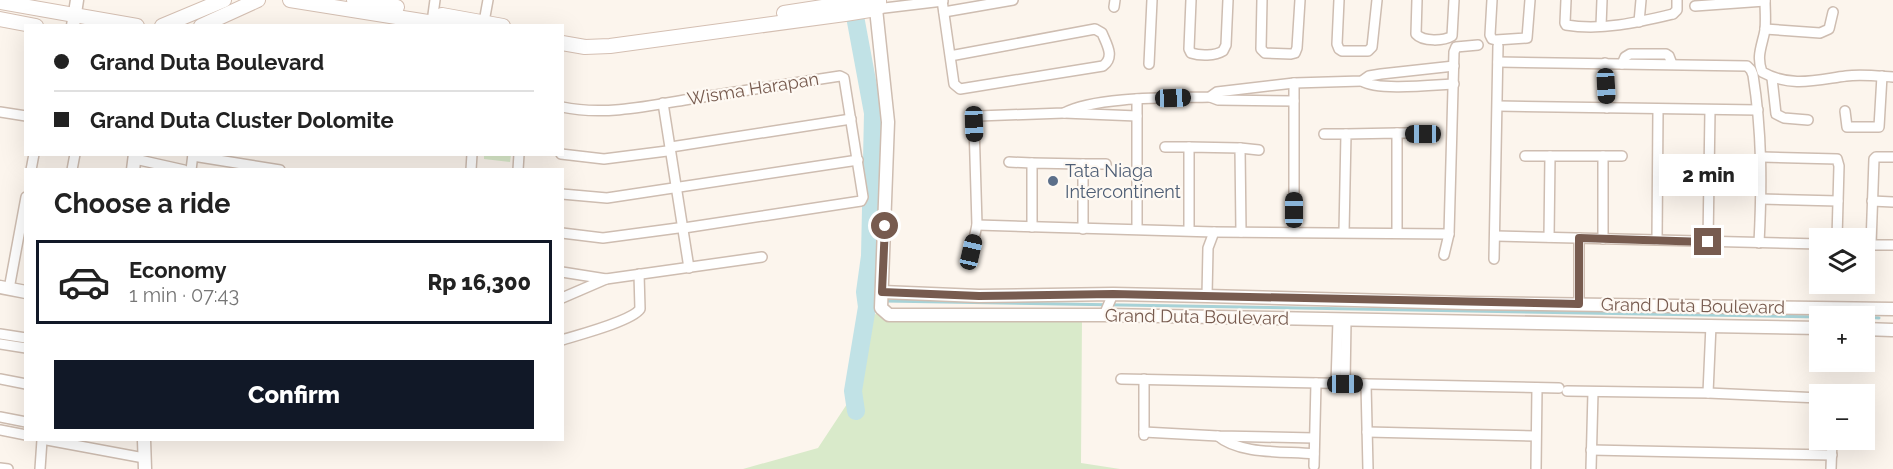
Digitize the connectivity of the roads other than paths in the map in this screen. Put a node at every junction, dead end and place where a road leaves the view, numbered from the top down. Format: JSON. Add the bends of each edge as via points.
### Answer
{"nodes":[{"id":1,"x":77,"y":0,"type":"edge"},
{"id":2,"x":224,"y":0,"type":"edge"},
{"id":3,"x":258,"y":0,"type":"edge"},
{"id":4,"x":290,"y":0,"type":"edge"},
{"id":5,"x":354,"y":0,"type":"edge"},
{"id":6,"x":488,"y":0,"type":"edge"},
{"id":7,"x":943,"y":0,"type":"edge"},
{"id":8,"x":1012,"y":0,"type":"edge"},
{"id":9,"x":1152,"y":0,"type":"edge"},
{"id":10,"x":1191,"y":0,"type":"edge"},
{"id":11,"x":1228,"y":0,"type":"edge"},
{"id":12,"x":1262,"y":0,"type":"edge"},
{"id":13,"x":1300,"y":0,"type":"edge"},
{"id":14,"x":1339,"y":0,"type":"edge"},
{"id":15,"x":1377,"y":0,"type":"edge"},
{"id":16,"x":1417,"y":0,"type":"edge"},
{"id":17,"x":1454,"y":0,"type":"edge"},
{"id":18,"x":1492,"y":0,"type":"edge"},
{"id":19,"x":1530,"y":0,"type":"edge"},
{"id":20,"x":1566,"y":0,"type":"edge"},
{"id":21,"x":1602,"y":0,"type":"edge"},
{"id":22,"x":1641,"y":0,"type":"edge"},
{"id":23,"x":1677,"y":0,"type":"edge"},
{"id":24,"x":1765,"y":0,"type":"edge"},
{"id":25,"x":305,"y":1,"type":"edge"},
{"id":26,"x":0,"y":2,"type":"edge"},
{"id":27,"x":873,"y":4,"type":"edge"},
{"id":28,"x":1695,"y":6,"type":"dead end"},
{"id":29,"x":433,"y":12,"type":"edge"},
{"id":30,"x":944,"y":12,"type":"junction"},
{"id":31,"x":1833,"y":12,"type":"dead end"},
{"id":32,"x":0,"y":19,"type":"edge"},
{"id":33,"x":74,"y":21,"type":"edge"},
{"id":34,"x":484,"y":22,"type":"junction"},
{"id":35,"x":1639,"y":22,"type":"junction"},
{"id":36,"x":101,"y":23,"type":"edge"},
{"id":37,"x":26,"y":24,"type":"edge"},
{"id":38,"x":167,"y":24,"type":"edge"},
{"id":39,"x":205,"y":24,"type":"edge"},
{"id":40,"x":450,"y":24,"type":"edge"},
{"id":41,"x":496,"y":24,"type":"edge"},
{"id":42,"x":1601,"y":26,"type":"junction"},
{"id":43,"x":1765,"y":29,"type":"junction"},
{"id":44,"x":564,"y":36,"type":"edge"},
{"id":45,"x":564,"y":43,"type":"edge"},
{"id":46,"x":1478,"y":45,"type":"dead end"},
{"id":47,"x":1498,"y":46,"type":"dead end"},
{"id":48,"x":950,"y":56,"type":"junction"},
{"id":49,"x":1498,"y":62,"type":"junction"},
{"id":50,"x":1605,"y":63,"type":"junction"},
{"id":51,"x":1149,"y":64,"type":"dead end"},
{"id":52,"x":1454,"y":66,"type":"junction"},
{"id":53,"x":1882,"y":76,"type":"junction"},
{"id":54,"x":1893,"y":77,"type":"edge"},
{"id":55,"x":1772,"y":78,"type":"junction"},
{"id":56,"x":1362,"y":81,"type":"junction"},
{"id":57,"x":1294,"y":83,"type":"junction"},
{"id":58,"x":1454,"y":84,"type":"junction"},
{"id":59,"x":1210,"y":96,"type":"junction"},
{"id":60,"x":1137,"y":99,"type":"junction"},
{"id":61,"x":1294,"y":101,"type":"junction"},
{"id":62,"x":662,"y":104,"type":"junction"},
{"id":63,"x":1498,"y":106,"type":"junction"},
{"id":64,"x":564,"y":107,"type":"edge"},
{"id":65,"x":1607,"y":108,"type":"junction"},
{"id":66,"x":1658,"y":110,"type":"junction"},
{"id":67,"x":1710,"y":110,"type":"junction"},
{"id":68,"x":1758,"y":110,"type":"junction"},
{"id":69,"x":1845,"y":111,"type":"dead end"},
{"id":70,"x":1,"y":112,"type":"edge"},
{"id":71,"x":1064,"y":113,"type":"junction"},
{"id":72,"x":24,"y":116,"type":"edge"},
{"id":73,"x":1137,"y":116,"type":"junction"},
{"id":74,"x":851,"y":119,"type":"junction"},
{"id":75,"x":1808,"y":120,"type":"dead end"},
{"id":76,"x":0,"y":124,"type":"edge"},
{"id":77,"x":1324,"y":134,"type":"dead end"},
{"id":78,"x":1346,"y":134,"type":"junction"},
{"id":79,"x":1397,"y":134,"type":"junction"},
{"id":80,"x":1423,"y":134,"type":"dead end"},
{"id":81,"x":1165,"y":147,"type":"dead end"},
{"id":82,"x":1188,"y":147,"type":"junction"},
{"id":83,"x":1240,"y":148,"type":"junction"},
{"id":84,"x":669,"y":149,"type":"junction"},
{"id":85,"x":1259,"y":150,"type":"dead end"},
{"id":86,"x":564,"y":154,"type":"edge"},
{"id":87,"x":199,"y":156,"type":"edge"},
{"id":88,"x":1525,"y":156,"type":"dead end"},
{"id":89,"x":1551,"y":156,"type":"junction"},
{"id":90,"x":1604,"y":156,"type":"junction"},
{"id":91,"x":1622,"y":156,"type":"dead end"},
{"id":92,"x":1762,"y":157,"type":"junction"},
{"id":93,"x":1893,"y":157,"type":"edge"},
{"id":94,"x":858,"y":160,"type":"junction"},
{"id":95,"x":134,"y":161,"type":"edge"},
{"id":96,"x":1009,"y":162,"type":"dead end"},
{"id":97,"x":1032,"y":163,"type":"junction"},
{"id":98,"x":1083,"y":164,"type":"junction"},
{"id":99,"x":1106,"y":164,"type":"dead end"},
{"id":100,"x":173,"y":168,"type":"edge"},
{"id":101,"x":268,"y":168,"type":"edge"},
{"id":102,"x":675,"y":188,"type":"junction"},
{"id":103,"x":564,"y":194,"type":"edge"},
{"id":104,"x":1761,"y":199,"type":"junction"},
{"id":105,"x":1838,"y":201,"type":"junction"},
{"id":106,"x":1872,"y":201,"type":"junction"},
{"id":107,"x":1893,"y":202,"type":"edge"},
{"id":108,"x":24,"y":205,"type":"edge"},
{"id":109,"x":977,"y":225,"type":"junction"},
{"id":110,"x":1032,"y":227,"type":"junction"},
{"id":111,"x":681,"y":228,"type":"junction"},
{"id":112,"x":1837,"y":228,"type":"edge"},
{"id":113,"x":1083,"y":229,"type":"junction"},
{"id":114,"x":1137,"y":229,"type":"junction"},
{"id":115,"x":1189,"y":230,"type":"junction"},
{"id":116,"x":1214,"y":232,"type":"junction"},
{"id":117,"x":1241,"y":232,"type":"junction"},
{"id":118,"x":1294,"y":232,"type":"junction"},
{"id":119,"x":1344,"y":232,"type":"junction"},
{"id":120,"x":1398,"y":232,"type":"junction"},
{"id":121,"x":564,"y":233,"type":"edge"},
{"id":122,"x":1449,"y":234,"type":"junction"},
{"id":123,"x":1496,"y":236,"type":"junction"},
{"id":124,"x":1549,"y":237,"type":"junction"},
{"id":125,"x":1579,"y":238,"type":"junction"},
{"id":126,"x":1604,"y":239,"type":"junction"},
{"id":127,"x":1658,"y":240,"type":"junction"},
{"id":128,"x":1708,"y":242,"type":"junction"},
{"id":129,"x":1760,"y":243,"type":"junction"},
{"id":130,"x":1809,"y":244,"type":"edge"},
{"id":131,"x":1893,"y":245,"type":"edge"},
{"id":132,"x":971,"y":252,"type":"dead end"},
{"id":133,"x":1444,"y":255,"type":"dead end"},
{"id":134,"x":762,"y":257,"type":"dead end"},
{"id":135,"x":1494,"y":259,"type":"dead end"},
{"id":136,"x":686,"y":268,"type":"junction"},
{"id":137,"x":564,"y":272,"type":"edge"},
{"id":138,"x":639,"y":274,"type":"junction"},
{"id":139,"x":606,"y":279,"type":"junction"},
{"id":140,"x":4,"y":288,"type":"edge"},
{"id":141,"x":24,"y":292,"type":"edge"},
{"id":142,"x":1207,"y":296,"type":"junction"},
{"id":143,"x":564,"y":297,"type":"edge"},
{"id":144,"x":881,"y":300,"type":"junction"},
{"id":145,"x":1579,"y":304,"type":"junction"},
{"id":146,"x":1108,"y":305,"type":"junction"},
{"id":147,"x":1893,"y":310,"type":"edge"},
{"id":148,"x":1468,"y":312,"type":"junction"},
{"id":149,"x":1342,"y":320,"type":"junction"},
{"id":150,"x":1711,"y":325,"type":"junction"},
{"id":151,"x":1809,"y":328,"type":"edge"},
{"id":152,"x":1875,"y":330,"type":"edge"},
{"id":153,"x":1892,"y":331,"type":"edge"},
{"id":154,"x":0,"y":334,"type":"edge"},
{"id":155,"x":24,"y":338,"type":"edge"},
{"id":156,"x":564,"y":339,"type":"edge"},
{"id":157,"x":0,"y":344,"type":"edge"},
{"id":158,"x":24,"y":348,"type":"edge"},
{"id":159,"x":0,"y":379,"type":"edge"},
{"id":160,"x":1121,"y":379,"type":"dead end"},
{"id":161,"x":1144,"y":380,"type":"junction"},
{"id":162,"x":1316,"y":383,"type":"junction"},
{"id":163,"x":24,"y":384,"type":"edge"},
{"id":164,"x":1341,"y":384,"type":"junction"},
{"id":165,"x":1366,"y":384,"type":"junction"},
{"id":166,"x":1537,"y":388,"type":"junction"},
{"id":167,"x":1593,"y":392,"type":"junction"},
{"id":168,"x":1708,"y":393,"type":"junction"},
{"id":169,"x":1809,"y":398,"type":"edge"},
{"id":170,"x":0,"y":417,"type":"edge"},
{"id":171,"x":24,"y":422,"type":"edge"},
{"id":172,"x":0,"y":430,"type":"edge"},
{"id":173,"x":1367,"y":432,"type":"junction"},
{"id":174,"x":24,"y":435,"type":"edge"},
{"id":175,"x":1218,"y":436,"type":"junction"},
{"id":176,"x":1535,"y":436,"type":"junction"},
{"id":177,"x":1314,"y":438,"type":"junction"},
{"id":178,"x":42,"y":441,"type":"edge"},
{"id":179,"x":60,"y":441,"type":"edge"},
{"id":180,"x":144,"y":441,"type":"edge"},
{"id":181,"x":86,"y":443,"type":"edge"},
{"id":182,"x":1591,"y":450,"type":"junction"},
{"id":183,"x":1832,"y":450,"type":"edge"},
{"id":184,"x":1314,"y":454,"type":"junction"},
{"id":185,"x":1832,"y":455,"type":"junction"},
{"id":186,"x":145,"y":464,"type":"edge"},
{"id":187,"x":1314,"y":466,"type":"dead end"},
{"id":188,"x":0,"y":468,"type":"edge"},
{"id":189,"x":8,"y":469,"type":"edge"},
{"id":190,"x":40,"y":469,"type":"edge"},
{"id":191,"x":1368,"y":469,"type":"edge"},
{"id":192,"x":1536,"y":469,"type":"edge"},
{"id":193,"x":1591,"y":469,"type":"edge"},
{"id":194,"x":1831,"y":469,"type":"edge"}],
"edges":[{"from":1,"to":33,"type":"street"},
{"from":2,"to":38,"type":"main road"},
{"from":3,"to":39,"type":"main road"},
{"from":4,"to":25,"type":"main road"},
{"from":5,"to":29,"type":"main road"},
{"from":6,"to":34,"type":"street"},
{"from":7,"to":27,"type":"street"},
{"from":7,"to":30,"type":"street"},
{"from":8,"to":30,"type":"street"},
{"from":9,"to":51,"type":"street"},
{"from":10,"to":11,"type":"street","via":[[1189,49],[1195,54],[1216,54],[1225,49]]},
{"from":12,"to":13,"type":"street","via":[[1261,49],[1265,53],[1291,54],[1297,48]]},
{"from":14,"to":15,"type":"street","via":[[1339,49],[1368,51],[1372,46]]},
{"from":16,"to":17,"type":"street","via":[[1416,34],[1422,39],[1452,36]]},
{"from":18,"to":19,"type":"street","via":[[1491,35],[1496,40],[1527,39]]},
{"from":20,"to":42,"type":"street","via":[[1566,25]]},
{"from":21,"to":42,"type":"street"},
{"from":22,"to":35,"type":"street"},
{"from":23,"to":35,"type":"street","via":[[1676,12]]},
{"from":24,"to":28,"type":"street"},
{"from":24,"to":43,"type":"street"},
{"from":25,"to":29,"type":"main road"},
{"from":26,"to":33,"type":"main road"},
{"from":27,"to":44,"type":"main road","via":[[833,6],[604,39]]},
{"from":27,"to":45,"type":"main road","via":[[845,14],[610,46]]},
{"from":27,"to":144,"type":"street","via":[[888,122]]},
{"from":29,"to":34,"type":"main road"},
{"from":29,"to":40,"type":"main road"},
{"from":30,"to":48,"type":"street"},
{"from":31,"to":43,"type":"street","via":[[1825,32]]},
{"from":32,"to":37,"type":"main road"},
{"from":33,"to":36,"type":"main road"},
{"from":34,"to":41,"type":"main road"},
{"from":35,"to":42,"type":"street"},
{"from":43,"to":55,"type":"street","via":[[1759,60],[1762,72]]},
{"from":46,"to":52,"type":"street","via":[[1456,48]]},
{"from":47,"to":49,"type":"street"},
{"from":48,"to":48,"type":"street","via":[[1095,29],[1102,33],[1110,54],[1103,66],[960,89],[954,84]]},
{"from":49,"to":50,"type":"street"},
{"from":49,"to":63,"type":"street"},
{"from":50,"to":65,"type":"street"},
{"from":50,"to":68,"type":"street","via":[[1747,66],[1753,75]]},
{"from":52,"to":56,"type":"street","via":[[1381,74]]},
{"from":52,"to":58,"type":"street"},
{"from":53,"to":54,"type":"street"},
{"from":53,"to":55,"type":"street","via":[[1848,76],[1808,83]]},
{"from":53,"to":69,"type":"street","via":[[1879,127],[1847,127]]},
{"from":55,"to":75,"type":"street","via":[[1776,114]]},
{"from":56,"to":57,"type":"street"},
{"from":56,"to":58,"type":"street","via":[[1381,86]]},
{"from":57,"to":59,"type":"street"},
{"from":57,"to":61,"type":"street"},
{"from":58,"to":122,"type":"street"},
{"from":59,"to":60,"type":"street"},
{"from":59,"to":61,"type":"street","via":[[1218,100]]},
{"from":60,"to":71,"type":"street","via":[[1076,107]]},
{"from":60,"to":73,"type":"street"},
{"from":61,"to":118,"type":"street"},
{"from":62,"to":64,"type":"street","via":[[591,111]]},
{"from":62,"to":74,"type":"street","name":"Wisma Harapan","via":[[840,76],[845,79]]},
{"from":62,"to":84,"type":"street","name":"Wisma Harapan"},
{"from":63,"to":65,"type":"street"},
{"from":63,"to":123,"type":"street"},
{"from":65,"to":66,"type":"street"},
{"from":66,"to":67,"type":"street"},
{"from":66,"to":127,"type":"street"},
{"from":67,"to":68,"type":"street"},
{"from":67,"to":128,"type":"street"},
{"from":68,"to":92,"type":"street"},
{"from":70,"to":72,"type":"street"},
{"from":70,"to":76,"type":"street"},
{"from":71,"to":73,"type":"street"},
{"from":71,"to":109,"type":"street","via":[[986,114],[975,119]]},
{"from":73,"to":114,"type":"street"},
{"from":74,"to":84,"type":"street"},
{"from":74,"to":94,"type":"street","name":"Wisma Harapan"},
{"from":77,"to":78,"type":"street"},
{"from":78,"to":79,"type":"street"},
{"from":78,"to":119,"type":"street"},
{"from":79,"to":80,"type":"street"},
{"from":79,"to":120,"type":"street"},
{"from":81,"to":82,"type":"street"},
{"from":82,"to":83,"type":"street"},
{"from":82,"to":115,"type":"street"},
{"from":83,"to":85,"type":"street"},
{"from":83,"to":117,"type":"street"},
{"from":84,"to":86,"type":"street","via":[[604,159]]},
{"from":84,"to":102,"type":"street","name":"Wisma Harapan"},
{"from":87,"to":101,"type":"street"},
{"from":88,"to":89,"type":"street"},
{"from":89,"to":90,"type":"street"},
{"from":89,"to":124,"type":"street"},
{"from":90,"to":91,"type":"street"},
{"from":90,"to":126,"type":"street"},
{"from":92,"to":104,"type":"street"},
{"from":92,"to":105,"type":"street","via":[[1837,159]]},
{"from":93,"to":106,"type":"street","via":[[1874,159]]},
{"from":94,"to":102,"type":"street"},
{"from":94,"to":111,"type":"street","name":"Wisma Harapan","via":[[862,198],[857,202]]},
{"from":95,"to":100,"type":"street"},
{"from":96,"to":97,"type":"street"},
{"from":97,"to":98,"type":"street"},
{"from":97,"to":110,"type":"street"},
{"from":98,"to":99,"type":"street"},
{"from":98,"to":113,"type":"street"},
{"from":102,"to":103,"type":"street","via":[[607,198]]},
{"from":102,"to":111,"type":"street","name":"Wisma Harapan"},
{"from":104,"to":105,"type":"street"},
{"from":104,"to":129,"type":"street"},
{"from":105,"to":112,"type":"street"},
{"from":106,"to":107,"type":"street"},
{"from":106,"to":131,"type":"street","via":[[1871,244]]},
{"from":108,"to":140,"type":"street"},
{"from":109,"to":110,"type":"street"},
{"from":109,"to":132,"type":"street"},
{"from":110,"to":113,"type":"street"},
{"from":111,"to":121,"type":"street","via":[[603,238]]},
{"from":111,"to":136,"type":"street"},
{"from":113,"to":114,"type":"street"},
{"from":114,"to":115,"type":"street"},
{"from":115,"to":116,"type":"street"},
{"from":116,"to":117,"type":"street"},
{"from":116,"to":142,"type":"street","via":[[1208,248]]},
{"from":117,"to":118,"type":"street"},
{"from":118,"to":119,"type":"street"},
{"from":119,"to":120,"type":"street"},
{"from":120,"to":122,"type":"street"},
{"from":122,"to":133,"type":"street"},
{"from":123,"to":124,"type":"street"},
{"from":123,"to":135,"type":"street"},
{"from":124,"to":125,"type":"street"},
{"from":125,"to":126,"type":"street"},
{"from":125,"to":145,"type":"street"},
{"from":126,"to":127,"type":"street"},
{"from":127,"to":128,"type":"street"},
{"from":128,"to":129,"type":"street"},
{"from":129,"to":130,"type":"street"},
{"from":134,"to":136,"type":"street"},
{"from":136,"to":138,"type":"street"},
{"from":137,"to":139,"type":"street"},
{"from":138,"to":139,"type":"street"},
{"from":138,"to":156,"type":"street","via":[[638,312]]},
{"from":139,"to":143,"type":"street"},
{"from":140,"to":141,"type":"street"},
{"from":142,"to":146,"type":"street","name":"Grand Duta Boulevard"},
{"from":142,"to":148,"type":"street","name":"Grand Duta Boulevard"},
{"from":144,"to":146,"type":"street","name":"Grand Duta Boulevard","via":[[979,296]]},
{"from":144,"to":146,"type":"street","name":"Grand Duta Boulevard","via":[[885,313],[894,315]]},
{"from":145,"to":147,"type":"street","name":"Grand Duta Boulevard"},
{"from":145,"to":148,"type":"street","name":"Grand Duta Boulevard"},
{"from":146,"to":149,"type":"street","name":"Grand Duta Boulevard"},
{"from":147,"to":153,"type":"street"},
{"from":148,"to":149,"type":"street","name":"Grand Duta Boulevard"},
{"from":148,"to":150,"type":"street","name":"Grand Duta Boulevard"},
{"from":149,"to":164,"type":"street"},
{"from":150,"to":151,"type":"street","name":"Grand Duta Boulevard"},
{"from":150,"to":168,"type":"street"},
{"from":152,"to":153,"type":"street"},
{"from":154,"to":155,"type":"street"},
{"from":157,"to":158,"type":"street"},
{"from":159,"to":163,"type":"street"},
{"from":160,"to":161,"type":"street"},
{"from":161,"to":162,"type":"street"},
{"from":161,"to":175,"type":"street","via":[[1144,435]]},
{"from":162,"to":164,"type":"street"},
{"from":162,"to":177,"type":"street"},
{"from":164,"to":165,"type":"street"},
{"from":165,"to":166,"type":"street"},
{"from":165,"to":173,"type":"street"},
{"from":166,"to":167,"type":"street"},
{"from":166,"to":176,"type":"street"},
{"from":167,"to":168,"type":"street"},
{"from":167,"to":182,"type":"street"},
{"from":168,"to":169,"type":"street"},
{"from":170,"to":171,"type":"street"},
{"from":172,"to":174,"type":"street"},
{"from":173,"to":176,"type":"street"},
{"from":173,"to":191,"type":"street"},
{"from":175,"to":177,"type":"street"},
{"from":175,"to":184,"type":"street","via":[[1243,448]]},
{"from":176,"to":192,"type":"street"},
{"from":177,"to":184,"type":"street"},
{"from":178,"to":190,"type":"street"},
{"from":179,"to":181,"type":"street"},
{"from":180,"to":186,"type":"street"},
{"from":181,"to":186,"type":"street"},
{"from":182,"to":185,"type":"street"},
{"from":182,"to":193,"type":"street"},
{"from":183,"to":185,"type":"street"},
{"from":184,"to":187,"type":"street"},
{"from":185,"to":194,"type":"street"},
{"from":188,"to":189,"type":"street"}]}
